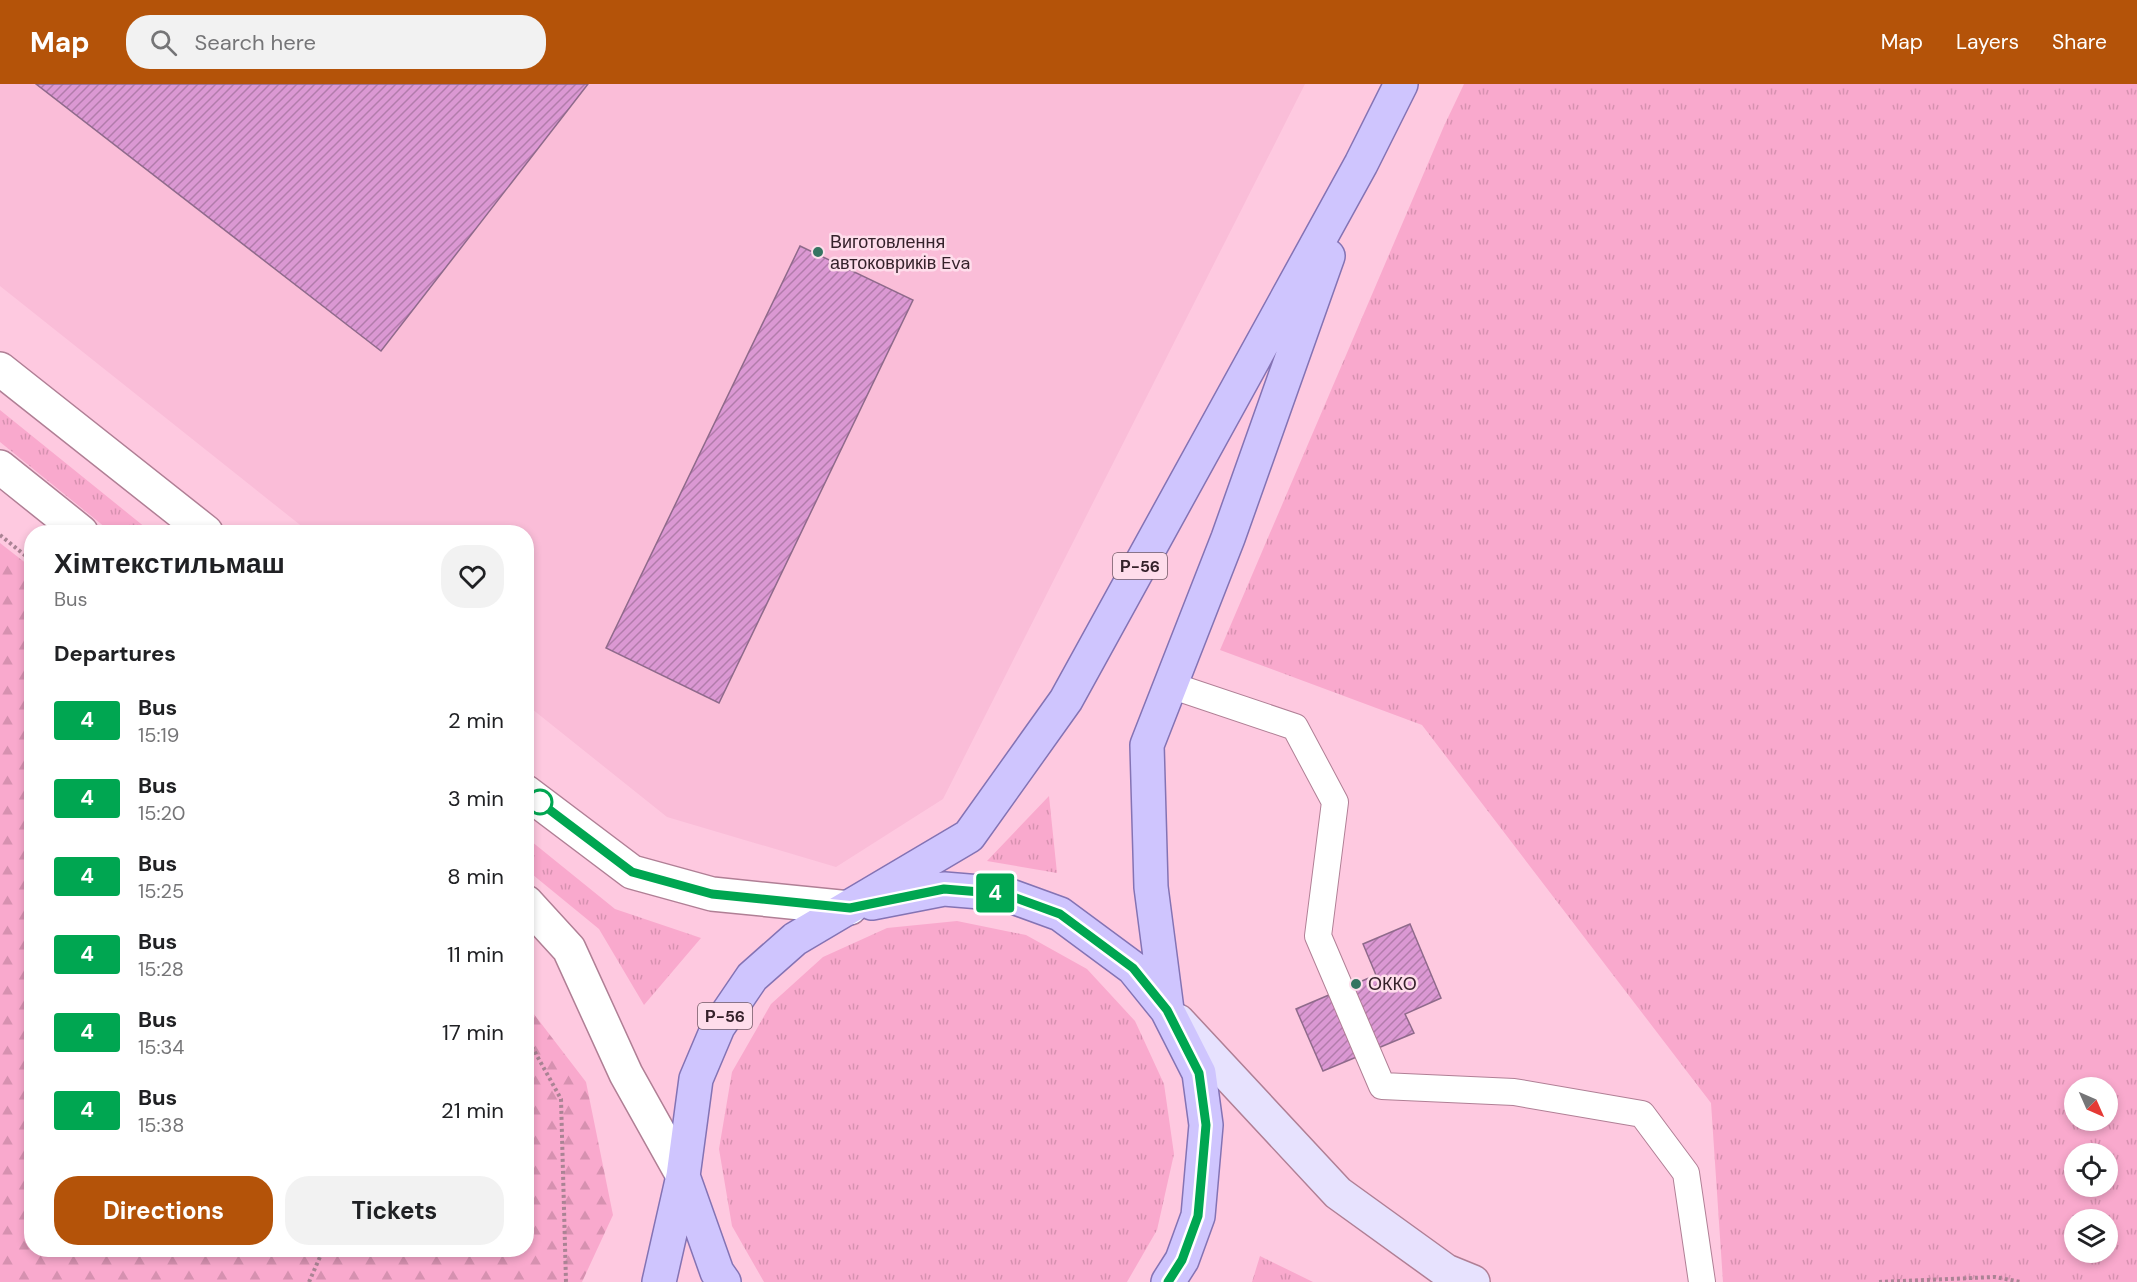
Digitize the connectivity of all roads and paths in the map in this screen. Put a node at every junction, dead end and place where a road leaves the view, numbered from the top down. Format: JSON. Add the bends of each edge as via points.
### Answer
{"nodes":[{"id":1,"x":1401,"y":84,"type":"edge"},
{"id":2,"x":1361,"y":164,"type":"junction"},
{"id":3,"x":0,"y":369,"type":"edge"},
{"id":4,"x":0,"y":467,"type":"edge"},
{"id":5,"x":72,"y":525,"type":"edge"},
{"id":6,"x":197,"y":525,"type":"edge"},
{"id":7,"x":0,"y":535,"type":"edge"},
{"id":8,"x":24,"y":554,"type":"edge"},
{"id":9,"x":1170,"y":685,"type":"junction"},
{"id":10,"x":534,"y":798,"type":"edge"},
{"id":11,"x":850,"y":908,"type":"junction"},
{"id":12,"x":534,"y":911,"type":"edge"},
{"id":13,"x":1167,"y":1010,"type":"junction"},
{"id":14,"x":534,"y":1050,"type":"edge"},
{"id":15,"x":683,"y":1176,"type":"junction"},
{"id":16,"x":320,"y":1257,"type":"edge"},
{"id":17,"x":309,"y":1282,"type":"edge"},
{"id":18,"x":566,"y":1282,"type":"edge"},
{"id":19,"x":659,"y":1282,"type":"edge"},
{"id":20,"x":724,"y":1282,"type":"edge"},
{"id":21,"x":1168,"y":1282,"type":"edge"},
{"id":22,"x":1473,"y":1282,"type":"edge"},
{"id":23,"x":1702,"y":1282,"type":"edge"},
{"id":24,"x":1879,"y":1282,"type":"edge"},
{"id":25,"x":2021,"y":1282,"type":"edge"}],
"edges":[{"from":1,"to":2,"type":"main road","number":"Р-56"},
{"from":2,"to":9,"type":"main road","number":"Р-56","via":[[1228,538]]},
{"from":2,"to":11,"type":"main road","number":"Р-56","via":[[1066,700],[969,836]]},
{"from":3,"to":6,"type":"street"},
{"from":4,"to":5,"type":"street"},
{"from":7,"to":8,"type":"path"},
{"from":9,"to":13,"type":"main road","number":"Р-56","via":[[1147,745],[1151,887]]},
{"from":9,"to":23,"type":"lane","via":[[1295,727],[1335,802],[1318,936],[1382,1086],[1514,1092],[1642,1114],[1686,1173]]},
{"from":10,"to":11,"type":"street","via":[[632,872],[712,894]]},
{"from":11,"to":13,"type":"main road","via":[[944,889],[1005,894],[1060,914],[1133,968]]},
{"from":11,"to":15,"type":"main road","number":"Р-56","via":[[795,939],[752,977],[717,1027],[696,1079]]},
{"from":12,"to":15,"type":"street","via":[[569,949],[626,1074]]},
{"from":13,"to":21,"type":"main road","number":"Р-56","via":[[1199,1073],[1206,1125],[1198,1216],[1182,1260]]},
{"from":13,"to":22,"type":"main road","via":[[1338,1193],[1446,1271]]},
{"from":14,"to":18,"type":"path","via":[[561,1098]]},
{"from":15,"to":19,"type":"main road","number":"Р-56"},
{"from":15,"to":20,"type":"main road"},
{"from":16,"to":17,"type":"path"},
{"from":24,"to":25,"type":"path","via":[[1995,1277]]}]}
